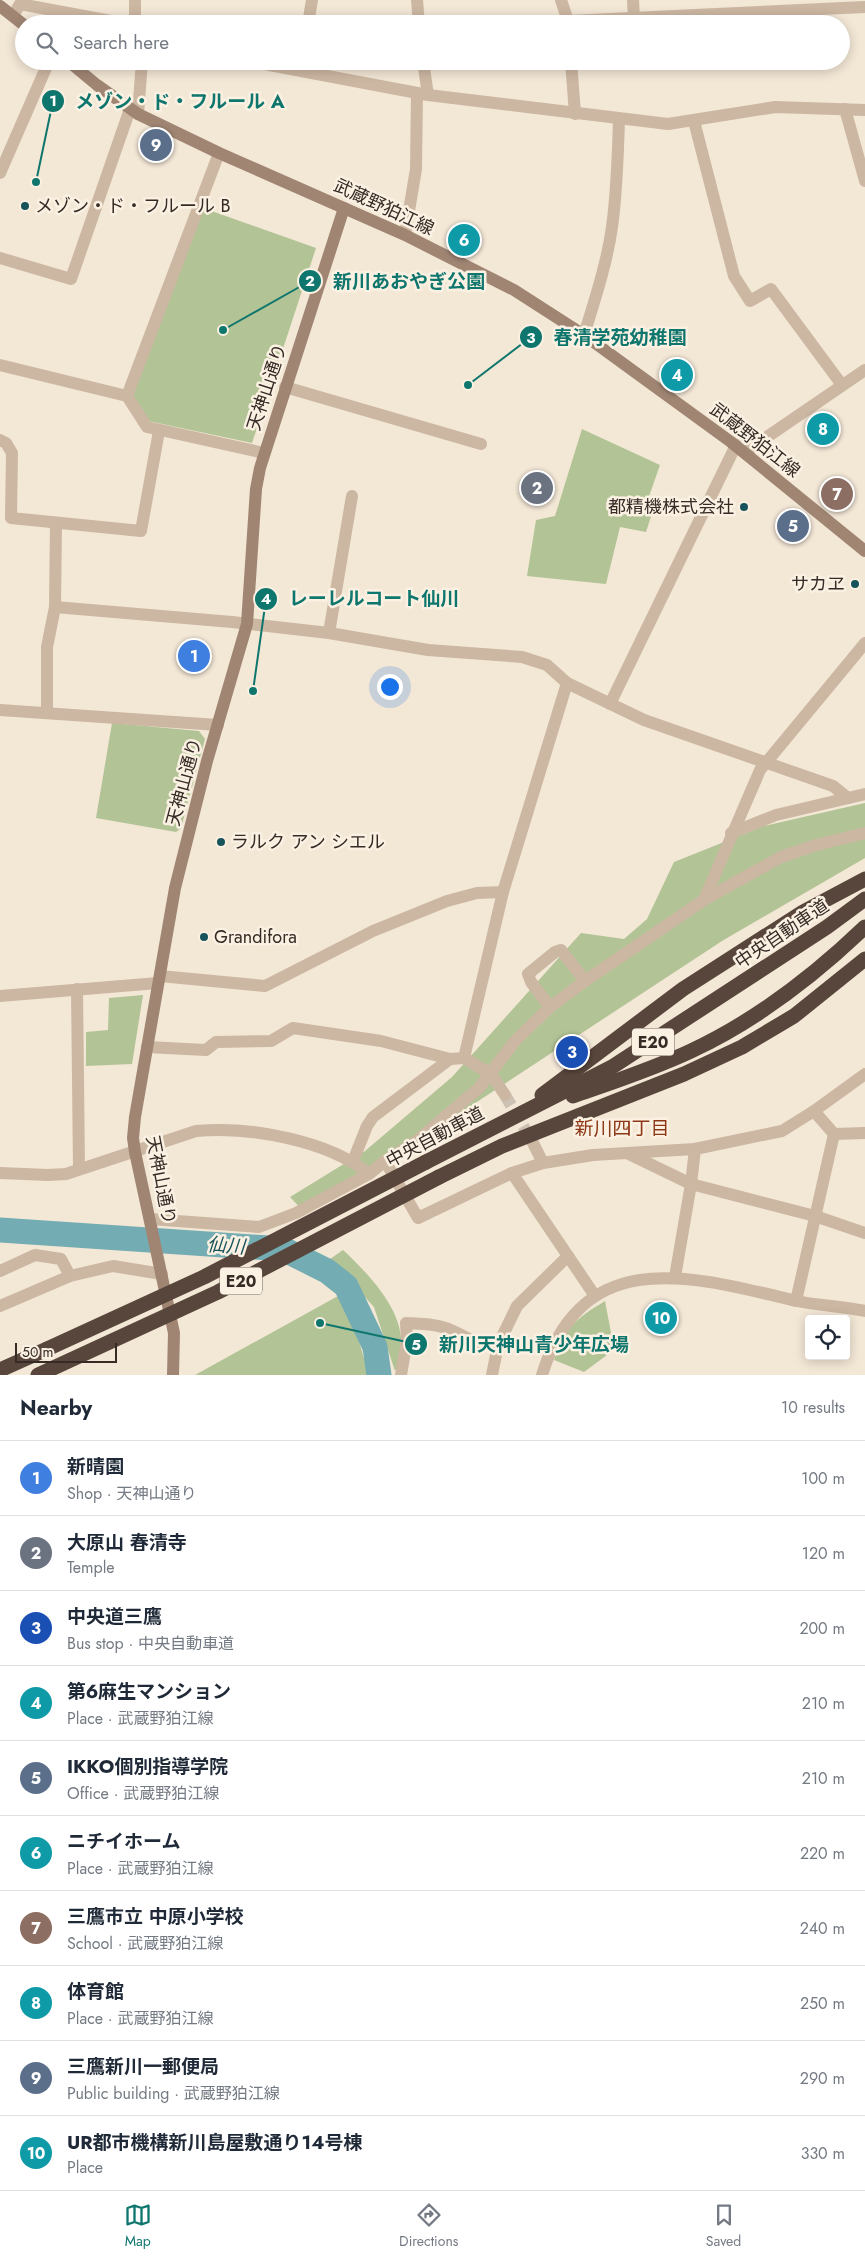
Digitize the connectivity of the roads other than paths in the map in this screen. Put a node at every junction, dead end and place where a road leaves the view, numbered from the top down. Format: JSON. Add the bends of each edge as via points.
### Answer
{"nodes":[{"id":1,"x":135,"y":0,"type":"edge"},
{"id":2,"x":312,"y":0,"type":"edge"},
{"id":3,"x":416,"y":0,"type":"edge"},
{"id":4,"x":561,"y":0,"type":"edge"},
{"id":5,"x":633,"y":0,"type":"edge"},
{"id":6,"x":0,"y":6,"type":"edge"},
{"id":7,"x":865,"y":7,"type":"edge"},
{"id":8,"x":79,"y":15,"type":"edge"},
{"id":9,"x":135,"y":15,"type":"edge"},
{"id":10,"x":310,"y":15,"type":"edge"},
{"id":11,"x":418,"y":15,"type":"edge"},
{"id":12,"x":566,"y":15,"type":"edge"},
{"id":13,"x":634,"y":15,"type":"edge"},
{"id":14,"x":697,"y":15,"type":"edge"},
{"id":15,"x":13,"y":16,"type":"joint"},
{"id":16,"x":45,"y":70,"type":"edge"},
{"id":17,"x":80,"y":70,"type":"edge"},
{"id":18,"x":141,"y":70,"type":"edge"},
{"id":19,"x":318,"y":70,"type":"edge"},
{"id":20,"x":423,"y":70,"type":"edge"},
{"id":21,"x":572,"y":70,"type":"edge"},
{"id":22,"x":422,"y":94,"type":"junction"},
{"id":23,"x":846,"y":109,"type":"junction"},
{"id":24,"x":865,"y":110,"type":"edge"},
{"id":25,"x":134,"y":112,"type":"junction"},
{"id":26,"x":575,"y":114,"type":"junction"},
{"id":27,"x":619,"y":119,"type":"junction"},
{"id":28,"x":694,"y":121,"type":"junction"},
{"id":29,"x":219,"y":153,"type":"junction"},
{"id":30,"x":0,"y":172,"type":"edge"},
{"id":31,"x":865,"y":181,"type":"edge"},
{"id":32,"x":344,"y":208,"type":"junction"},
{"id":33,"x":405,"y":235,"type":"junction"},
{"id":34,"x":0,"y":258,"type":"edge"},
{"id":35,"x":584,"y":335,"type":"junction"},
{"id":36,"x":0,"y":365,"type":"edge"},
{"id":37,"x":865,"y":370,"type":"edge"},
{"id":38,"x":842,"y":385,"type":"junction"},
{"id":39,"x":285,"y":387,"type":"junction"},
{"id":40,"x":127,"y":396,"type":"junction"},
{"id":41,"x":159,"y":431,"type":"junction"},
{"id":42,"x":0,"y":440,"type":"edge"},
{"id":43,"x":481,"y":444,"type":"dead end"},
{"id":44,"x":741,"y":449,"type":"junction"},
{"id":45,"x":264,"y":453,"type":"junction"},
{"id":46,"x":352,"y":496,"type":"dead end"},
{"id":47,"x":56,"y":523,"type":"junction"},
{"id":48,"x":865,"y":551,"type":"edge"},
{"id":49,"x":55,"y":607,"type":"junction"},
{"id":50,"x":247,"y":624,"type":"junction"},
{"id":51,"x":329,"y":633,"type":"junction"},
{"id":52,"x":865,"y":642,"type":"edge"},
{"id":53,"x":567,"y":683,"type":"junction"},
{"id":54,"x":610,"y":704,"type":"junction"},
{"id":55,"x":0,"y":710,"type":"edge"},
{"id":56,"x":47,"y":713,"type":"junction"},
{"id":57,"x":218,"y":725,"type":"junction"},
{"id":58,"x":767,"y":763,"type":"junction"},
{"id":59,"x":865,"y":794,"type":"edge"},
{"id":60,"x":848,"y":798,"type":"junction"},
{"id":61,"x":732,"y":833,"type":"junction"},
{"id":62,"x":865,"y":833,"type":"edge"},
{"id":63,"x":865,"y":879,"type":"edge"},
{"id":64,"x":503,"y":892,"type":"junction"},
{"id":65,"x":865,"y":899,"type":"edge"},
{"id":66,"x":704,"y":900,"type":"junction"},
{"id":67,"x":865,"y":927,"type":"edge"},
{"id":68,"x":865,"y":959,"type":"edge"},
{"id":69,"x":159,"y":979,"type":"junction"},
{"id":70,"x":585,"y":981,"type":"junction"},
{"id":71,"x":77,"y":989,"type":"junction"},
{"id":72,"x":0,"y":996,"type":"edge"},
{"id":73,"x":550,"y":1007,"type":"junction"},
{"id":74,"x":147,"y":1047,"type":"junction"},
{"id":75,"x":464,"y":1058,"type":"junction"},
{"id":76,"x":450,"y":1059,"type":"junction"},
{"id":77,"x":491,"y":1074,"type":"junction"},
{"id":78,"x":865,"y":1074,"type":"edge"},
{"id":79,"x":505,"y":1095,"type":"tunnel mouth"},
{"id":80,"x":814,"y":1111,"type":"junction"},
{"id":81,"x":865,"y":1132,"type":"edge"},
{"id":82,"x":481,"y":1133,"type":"junction"},
{"id":83,"x":834,"y":1134,"type":"junction"},
{"id":84,"x":532,"y":1141,"type":"tunnel mouth"},
{"id":85,"x":695,"y":1148,"type":"junction"},
{"id":86,"x":135,"y":1152,"type":"junction"},
{"id":87,"x":627,"y":1153,"type":"junction"},
{"id":88,"x":353,"y":1161,"type":"junction"},
{"id":89,"x":385,"y":1161,"type":"junction"},
{"id":90,"x":543,"y":1163,"type":"junction"},
{"id":91,"x":78,"y":1169,"type":"junction"},
{"id":92,"x":0,"y":1173,"type":"edge"},
{"id":93,"x":512,"y":1173,"type":"junction"},
{"id":94,"x":369,"y":1174,"type":"junction"},
{"id":95,"x":692,"y":1184,"type":"junction"},
{"id":96,"x":815,"y":1216,"type":"junction"},
{"id":97,"x":151,"y":1222,"type":"junction"},
{"id":98,"x":865,"y":1233,"type":"edge"},
{"id":99,"x":568,"y":1256,"type":"junction"},
{"id":100,"x":0,"y":1271,"type":"edge"},
{"id":101,"x":162,"y":1274,"type":"junction"},
{"id":102,"x":70,"y":1276,"type":"junction"},
{"id":103,"x":675,"y":1277,"type":"junction"},
{"id":104,"x":594,"y":1296,"type":"junction"},
{"id":105,"x":796,"y":1301,"type":"junction"},
{"id":106,"x":0,"y":1306,"type":"edge"},
{"id":107,"x":865,"y":1311,"type":"edge"},
{"id":108,"x":498,"y":1345,"type":"junction"},
{"id":109,"x":0,"y":1370,"type":"edge"},
{"id":110,"x":38,"y":1375,"type":"edge"},
{"id":111,"x":173,"y":1375,"type":"edge"},
{"id":112,"x":400,"y":1375,"type":"edge"},
{"id":113,"x":492,"y":1375,"type":"edge"},
{"id":114,"x":542,"y":1375,"type":"edge"}],
"edges":[{"from":1,"to":9,"type":"street"},
{"from":2,"to":10,"type":"street"},
{"from":3,"to":11,"type":"street"},
{"from":4,"to":12,"type":"street"},
{"from":5,"to":13,"type":"street"},
{"from":6,"to":15,"type":"street"},
{"from":7,"to":14,"type":"street"},
{"from":8,"to":15,"type":"street","via":[[20,4]]},
{"from":16,"to":30,"type":"street"},
{"from":17,"to":25,"type":"street","name":"武蔵野狛江線"},
{"from":18,"to":25,"type":"street"},
{"from":19,"to":22,"type":"street"},
{"from":20,"to":22,"type":"street"},
{"from":21,"to":26,"type":"street"},
{"from":22,"to":26,"type":"street"},
{"from":22,"to":33,"type":"street","via":[[416,169]]},
{"from":23,"to":24,"type":"street"},
{"from":23,"to":28,"type":"street","via":[[775,107]]},
{"from":23,"to":31,"type":"street"},
{"from":25,"to":29,"type":"street","name":"武蔵野狛江線"},
{"from":25,"to":34,"type":"street","via":[[71,278]]},
{"from":26,"to":27,"type":"street"},
{"from":27,"to":28,"type":"street","via":[[668,124]]},
{"from":27,"to":35,"type":"street","via":[[612,228]]},
{"from":28,"to":38,"type":"street","via":[[734,276],[750,301],[770,289]]},
{"from":29,"to":32,"type":"street","name":"武蔵野狛江線"},
{"from":29,"to":40,"type":"street"},
{"from":32,"to":33,"type":"street","name":"武蔵野狛江線"},
{"from":32,"to":39,"type":"street","name":"天神山通り"},
{"from":33,"to":35,"type":"street","name":"武蔵野狛江線","via":[[514,290]]},
{"from":35,"to":44,"type":"street","name":"武蔵野狛江線"},
{"from":36,"to":40,"type":"street"},
{"from":37,"to":38,"type":"street"},
{"from":38,"to":44,"type":"street"},
{"from":39,"to":43,"type":"street"},
{"from":39,"to":45,"type":"street","name":"天神山通り"},
{"from":40,"to":41,"type":"street","via":[[146,428]]},
{"from":41,"to":45,"type":"street"},
{"from":41,"to":47,"type":"street","via":[[141,531]]},
{"from":42,"to":47,"type":"street","via":[[12,453],[11,518]]},
{"from":44,"to":48,"type":"street","name":"武蔵野狛江線"},
{"from":44,"to":54,"type":"street"},
{"from":45,"to":50,"type":"street","name":"天神山通り","via":[[256,490]]},
{"from":46,"to":51,"type":"street"},
{"from":47,"to":49,"type":"street"},
{"from":49,"to":50,"type":"street"},
{"from":49,"to":56,"type":"street","via":[[47,648]]},
{"from":50,"to":51,"type":"street"},
{"from":50,"to":57,"type":"street","name":"天神山通り"},
{"from":51,"to":53,"type":"street","via":[[437,651],[522,657],[546,666]]},
{"from":52,"to":58,"type":"street"},
{"from":53,"to":54,"type":"street"},
{"from":53,"to":64,"type":"street"},
{"from":54,"to":58,"type":"street","via":[[644,720]]},
{"from":55,"to":56,"type":"street"},
{"from":56,"to":57,"type":"street"},
{"from":57,"to":69,"type":"street","name":"天神山通り","via":[[175,888]]},
{"from":58,"to":60,"type":"street","via":[[833,786]]},
{"from":58,"to":61,"type":"street","via":[[760,770]]},
{"from":59,"to":60,"type":"street"},
{"from":60,"to":61,"type":"street","via":[[776,815]]},
{"from":61,"to":66,"type":"street"},
{"from":62,"to":66,"type":"street","via":[[781,857]]},
{"from":63,"to":82,"type":"highway","via":[[803,912],[691,984],[557,1084]]},
{"from":64,"to":69,"type":"street","via":[[477,893],[447,901],[373,931],[265,986]]},
{"from":64,"to":75,"type":"street"},
{"from":65,"to":82,"type":"highway","name":"中央自動車道","number":"E20","via":[[646,1047]]},
{"from":66,"to":70,"type":"street"},
{"from":67,"to":82,"type":"highway","via":[[791,990],[699,1047],[658,1066]]},
{"from":68,"to":110,"type":"highway","name":"中央自動車道","number":"E20","bridge":true,"via":[[813,1002],[742,1047],[676,1078],[502,1146],[218,1292]]},
{"from":69,"to":71,"type":"street"},
{"from":69,"to":74,"type":"street","name":"天神山通り"},
{"from":70,"to":73,"type":"street"},
{"from":70,"to":73,"type":"street","via":[[561,950],[539,964],[528,977]]},
{"from":71,"to":72,"type":"street"},
{"from":71,"to":91,"type":"street"},
{"from":73,"to":77,"type":"street","via":[[515,1041]]},
{"from":74,"to":76,"type":"street","via":[[206,1050],[216,1042],[271,1041],[293,1028],[381,1042]]},
{"from":74,"to":86,"type":"street","name":"天神山通り","via":[[135,1116]]},
{"from":75,"to":76,"type":"street"},
{"from":75,"to":77,"type":"street"},
{"from":76,"to":88,"type":"street","via":[[373,1117]]},
{"from":77,"to":79,"type":"street"},
{"from":77,"to":89,"type":"street","via":[[442,1121]]},
{"from":78,"to":80,"type":"street"},
{"from":80,"to":83,"type":"street"},
{"from":80,"to":85,"type":"street","via":[[782,1131]]},
{"from":81,"to":83,"type":"street"},
{"from":82,"to":109,"type":"highway","name":"中央自動車道","number":"E20","bridge":true,"via":[[204,1277]]},
{"from":83,"to":96,"type":"street"},
{"from":84,"to":90,"type":"street"},
{"from":85,"to":87,"type":"street"},
{"from":85,"to":95,"type":"street"},
{"from":86,"to":88,"type":"street","via":[[196,1131],[235,1130],[298,1142]]},
{"from":86,"to":91,"type":"street"},
{"from":86,"to":97,"type":"street","name":"天神山通り"},
{"from":87,"to":90,"type":"street"},
{"from":87,"to":95,"type":"street"},
{"from":88,"to":94,"type":"street"},
{"from":89,"to":93,"type":"street","via":[[418,1218]]},
{"from":89,"to":94,"type":"street"},
{"from":90,"to":93,"type":"street"},
{"from":91,"to":92,"type":"street","via":[[66,1174],[48,1175]]},
{"from":93,"to":99,"type":"street"},
{"from":94,"to":97,"type":"street","via":[[296,1213],[259,1227]]},
{"from":95,"to":96,"type":"street"},
{"from":95,"to":103,"type":"street"},
{"from":96,"to":98,"type":"street"},
{"from":96,"to":105,"type":"street"},
{"from":97,"to":101,"type":"street","name":"天神山通り"},
{"from":99,"to":104,"type":"street"},
{"from":99,"to":108,"type":"street","via":[[516,1306]]},
{"from":100,"to":102,"type":"street","via":[[35,1255],[61,1259]]},
{"from":101,"to":102,"type":"street","via":[[113,1266]]},
{"from":101,"to":111,"type":"street","name":"天神山通り","via":[[174,1332]]},
{"from":102,"to":106,"type":"street"},
{"from":103,"to":104,"type":"street","via":[[644,1278]]},
{"from":103,"to":105,"type":"street","via":[[748,1288]]},
{"from":104,"to":114,"type":"street","via":[[564,1324]]},
{"from":105,"to":107,"type":"street"},
{"from":108,"to":112,"type":"street","via":[[467,1340],[453,1331],[428,1324],[406,1323],[407,1340]]},
{"from":108,"to":113,"type":"street"}]}
